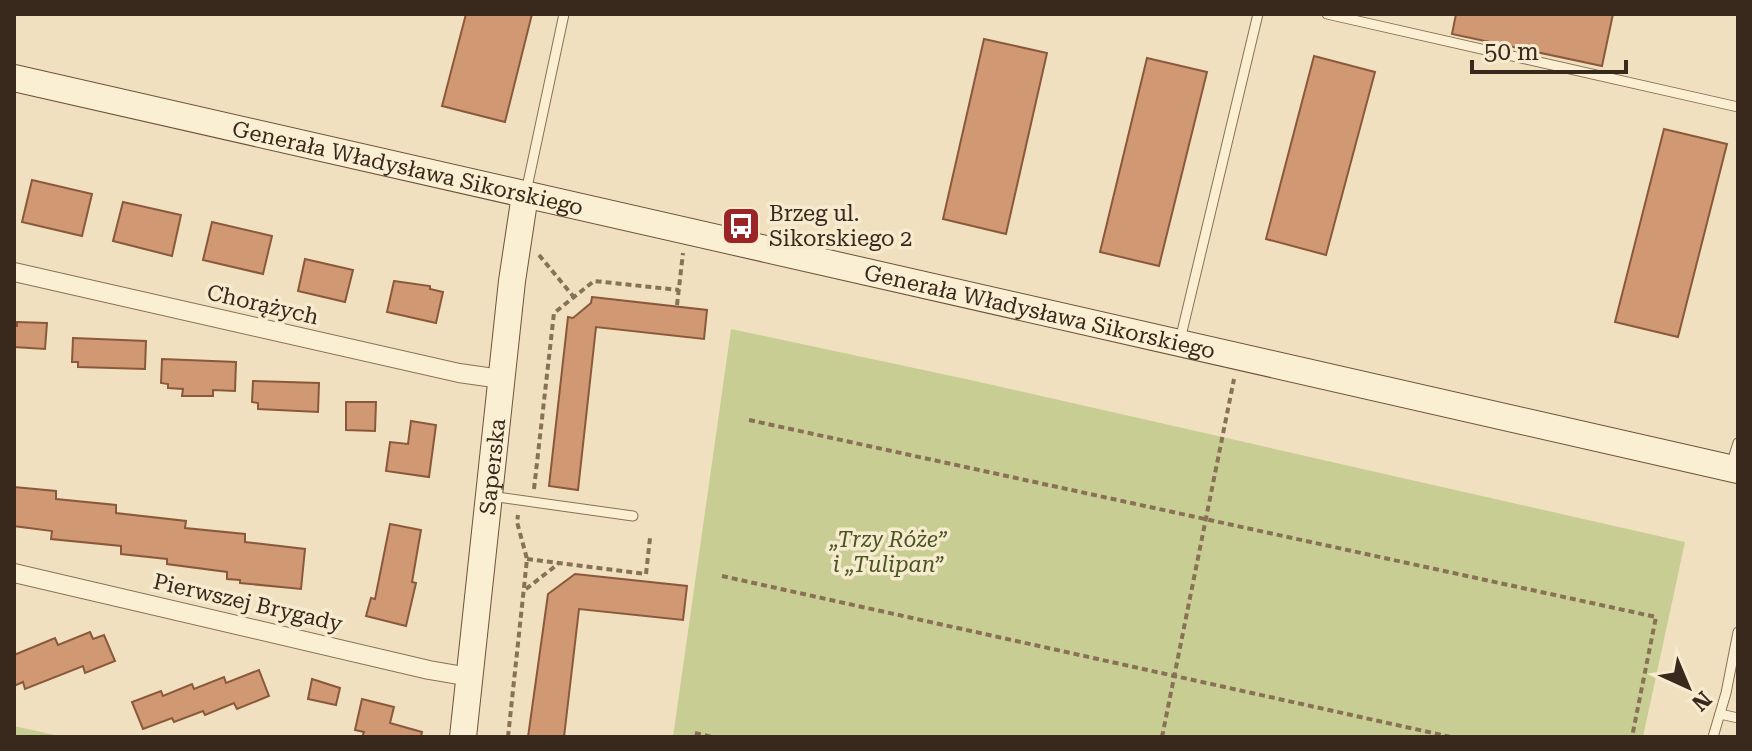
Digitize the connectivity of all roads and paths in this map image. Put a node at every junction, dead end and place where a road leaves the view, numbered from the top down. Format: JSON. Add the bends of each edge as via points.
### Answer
{"nodes":[{"id":1,"x":564,"y":14,"type":"edge"},
{"id":2,"x":1258,"y":14,"type":"edge"},
{"id":3,"x":1327,"y":14,"type":"edge"},
{"id":4,"x":14,"y":78,"type":"edge"},
{"id":5,"x":1738,"y":107,"type":"edge"},
{"id":6,"x":525,"y":195,"type":"junction"},
{"id":7,"x":671,"y":251,"type":"dead end"},
{"id":8,"x":539,"y":255,"type":"dead end"},
{"id":9,"x":14,"y":272,"type":"edge"},
{"id":10,"x":679,"y":290,"type":"junction"},
{"id":11,"x":574,"y":297,"type":"junction"},
{"id":12,"x":677,"y":305,"type":"dead end"},
{"id":13,"x":1180,"y":343,"type":"junction"},
{"id":14,"x":1239,"y":357,"type":"junction"},
{"id":15,"x":501,"y":379,"type":"junction"},
{"id":16,"x":749,"y":420,"type":"dead end"},
{"id":17,"x":1735,"y":460,"type":"edge"},
{"id":18,"x":487,"y":495,"type":"junction"},
{"id":19,"x":520,"y":501,"type":"junction"},
{"id":20,"x":533,"y":502,"type":"junction"},
{"id":21,"x":633,"y":516,"type":"dead end"},
{"id":22,"x":1206,"y":519,"type":"junction"},
{"id":23,"x":650,"y":538,"type":"dead end"},
{"id":24,"x":527,"y":559,"type":"junction"},
{"id":25,"x":558,"y":564,"type":"junction"},
{"id":26,"x":14,"y":573,"type":"edge"},
{"id":27,"x":722,"y":576,"type":"dead end"},
{"id":28,"x":524,"y":591,"type":"junction"},
{"id":29,"x":1738,"y":632,"type":"edge"},
{"id":30,"x":1174,"y":676,"type":"junction"},
{"id":31,"x":470,"y":677,"type":"junction"},
{"id":32,"x":1720,"y":714,"type":"junction"},
{"id":33,"x":1738,"y":718,"type":"edge"},
{"id":34,"x":695,"y":733,"type":"dead end"},
{"id":35,"x":463,"y":737,"type":"edge"},
{"id":36,"x":508,"y":737,"type":"edge"},
{"id":37,"x":712,"y":737,"type":"edge"},
{"id":38,"x":1162,"y":737,"type":"edge"},
{"id":39,"x":1451,"y":737,"type":"edge"},
{"id":40,"x":1632,"y":737,"type":"edge"},
{"id":41,"x":1713,"y":737,"type":"edge"}],
"edges":[{"from":1,"to":6,"type":"lane"},
{"from":2,"to":13,"type":"lane"},
{"from":3,"to":5,"type":"lane"},
{"from":4,"to":6,"type":"main road","name":"Generała Władysława Sikorskiego"},
{"from":6,"to":13,"type":"main road","name":"Generała Władysława Sikorskiego"},
{"from":6,"to":15,"type":"main road","name":"Saperska"},
{"from":7,"to":10,"type":"path","via":[[684,254]]},
{"from":8,"to":11,"type":"path"},
{"from":9,"to":15,"type":"street","name":"Chorążych"},
{"from":10,"to":11,"type":"path","via":[[594,281]]},
{"from":10,"to":12,"type":"path"},
{"from":11,"to":20,"type":"path","via":[[554,313]]},
{"from":13,"to":14,"type":"main road","name":"Generała Władysława Sikorskiego"},
{"from":14,"to":17,"type":"main road","name":"Generała Władysława Sikorskiego"},
{"from":14,"to":22,"type":"path"},
{"from":15,"to":18,"type":"main road","name":"Saperska"},
{"from":16,"to":22,"type":"path"},
{"from":18,"to":19,"type":"lane"},
{"from":18,"to":31,"type":"main road","name":"Saperska"},
{"from":19,"to":20,"type":"lane"},
{"from":19,"to":24,"type":"path","via":[[517,522]]},
{"from":20,"to":21,"type":"lane"},
{"from":22,"to":30,"type":"path"},
{"from":22,"to":40,"type":"path","via":[[1656,617]]},
{"from":23,"to":25,"type":"path","via":[[646,574]]},
{"from":24,"to":25,"type":"path"},
{"from":24,"to":28,"type":"path"},
{"from":25,"to":28,"type":"path"},
{"from":26,"to":31,"type":"street","name":"Pierwszej Brygady"},
{"from":27,"to":30,"type":"path"},
{"from":28,"to":36,"type":"path"},
{"from":29,"to":32,"type":"lane"},
{"from":30,"to":38,"type":"path"},
{"from":30,"to":39,"type":"path"},
{"from":31,"to":35,"type":"main road","name":"Saperska"},
{"from":32,"to":33,"type":"lane"},
{"from":32,"to":41,"type":"lane"},
{"from":34,"to":37,"type":"path"}]}
